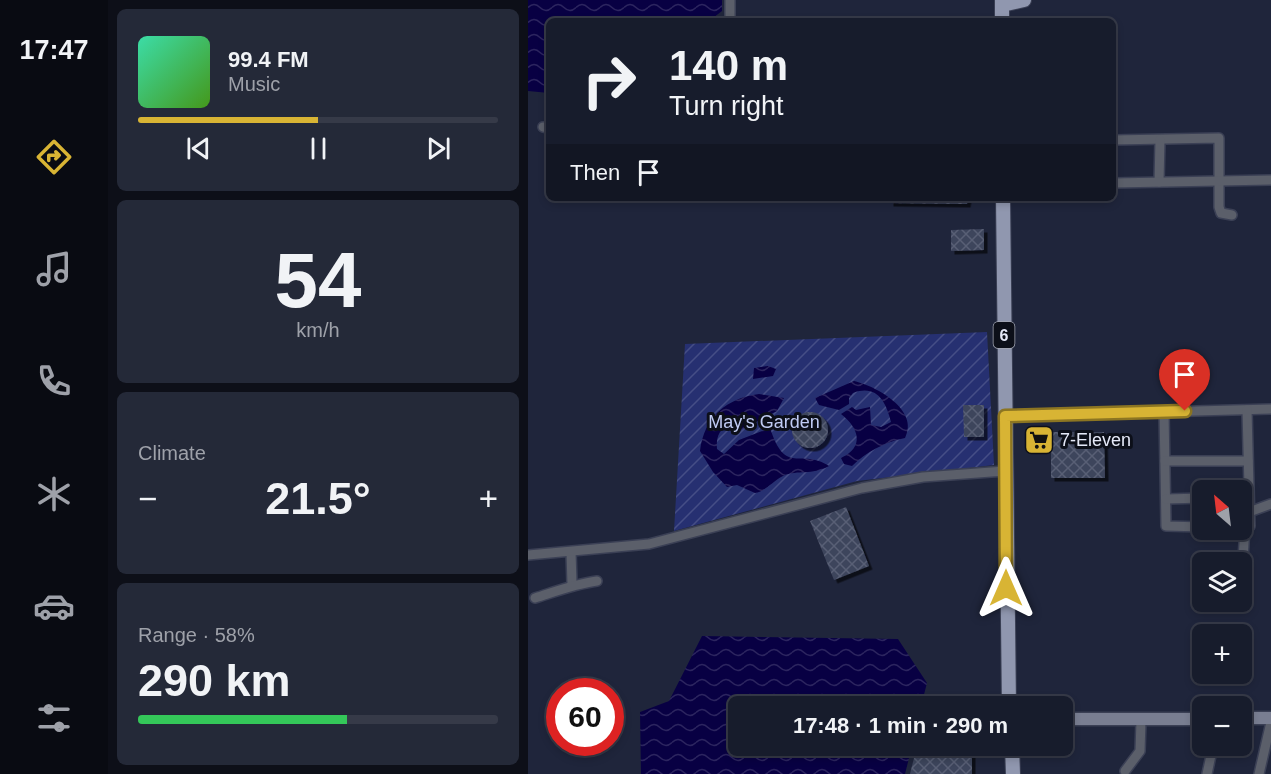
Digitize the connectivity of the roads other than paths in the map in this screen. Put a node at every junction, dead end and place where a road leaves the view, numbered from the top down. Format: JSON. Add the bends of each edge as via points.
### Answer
{"nodes":[{"id":1,"x":730,"y":0,"type":"edge"},
{"id":2,"x":1024,"y":0,"type":"edge"},
{"id":3,"x":1002,"y":3,"type":"edge"},
{"id":4,"x":730,"y":18,"type":"edge"},
{"id":5,"x":1116,"y":140,"type":"edge"},
{"id":6,"x":1160,"y":140,"type":"junction"},
{"id":7,"x":1219,"y":180,"type":"junction"},
{"id":8,"x":1271,"y":180,"type":"edge"},
{"id":9,"x":1159,"y":182,"type":"junction"},
{"id":10,"x":1116,"y":183,"type":"edge"},
{"id":11,"x":1003,"y":201,"type":"edge"},
{"id":12,"x":1232,"y":215,"type":"dead end"},
{"id":13,"x":1271,"y":409,"type":"edge"},
{"id":14,"x":1247,"y":410,"type":"junction"},
{"id":15,"x":1164,"y":412,"type":"junction"},
{"id":16,"x":1005,"y":416,"type":"junction"},
{"id":17,"x":1166,"y":461,"type":"junction"},
{"id":18,"x":1248,"y":461,"type":"junction"},
{"id":19,"x":1005,"y":471,"type":"junction"},
{"id":20,"x":1246,"y":480,"type":"edge"},
{"id":21,"x":1192,"y":498,"type":"edge"},
{"id":22,"x":1166,"y":499,"type":"junction"},
{"id":23,"x":1271,"y":504,"type":"edge"},
{"id":24,"x":1252,"y":511,"type":"edge"},
{"id":25,"x":1192,"y":527,"type":"edge"},
{"id":26,"x":571,"y":552,"type":"junction"},
{"id":27,"x":528,"y":555,"type":"edge"},
{"id":28,"x":597,"y":581,"type":"dead end"},
{"id":29,"x":572,"y":584,"type":"junction"},
{"id":30,"x":535,"y":598,"type":"dead end"},
{"id":31,"x":1009,"y":696,"type":"edge"},
{"id":32,"x":1073,"y":719,"type":"edge"},
{"id":33,"x":1192,"y":719,"type":"edge"},
{"id":34,"x":1252,"y":719,"type":"edge"},
{"id":35,"x":1271,"y":720,"type":"edge"},
{"id":36,"x":1141,"y":721,"type":"junction"},
{"id":37,"x":1012,"y":756,"type":"edge"},
{"id":38,"x":1211,"y":756,"type":"edge"},
{"id":39,"x":1125,"y":771,"type":"dead end"},
{"id":40,"x":1013,"y":774,"type":"edge"},
{"id":41,"x":1207,"y":774,"type":"edge"},
{"id":42,"x":1259,"y":774,"type":"edge"}],
"edges":[{"from":1,"to":4,"type":"street"},
{"from":2,"to":3,"type":"main road"},
{"from":5,"to":6,"type":"street"},
{"from":6,"to":7,"type":"street","via":[[1219,138]]},
{"from":6,"to":9,"type":"street"},
{"from":7,"to":8,"type":"street"},
{"from":7,"to":9,"type":"street"},
{"from":7,"to":12,"type":"street","via":[[1219,210]]},
{"from":9,"to":10,"type":"street"},
{"from":11,"to":16,"type":"main road","number":"6"},
{"from":13,"to":14,"type":"street"},
{"from":14,"to":15,"type":"street"},
{"from":14,"to":18,"type":"street"},
{"from":15,"to":16,"type":"street"},
{"from":15,"to":17,"type":"street"},
{"from":16,"to":19,"type":"main road","number":"6"},
{"from":17,"to":18,"type":"street"},
{"from":17,"to":22,"type":"street"},
{"from":18,"to":20,"type":"street"},
{"from":19,"to":26,"type":"street","via":[[923,477],[862,488],[649,544]]},
{"from":19,"to":31,"type":"main road","number":"6"},
{"from":21,"to":22,"type":"street"},
{"from":22,"to":25,"type":"street","via":[[1166,526]]},
{"from":23,"to":24,"type":"street"},
{"from":26,"to":27,"type":"street"},
{"from":26,"to":29,"type":"street"},
{"from":28,"to":29,"type":"street"},
{"from":29,"to":30,"type":"street"},
{"from":32,"to":36,"type":"street"},
{"from":33,"to":36,"type":"street"},
{"from":34,"to":35,"type":"street"},
{"from":35,"to":42,"type":"street"},
{"from":36,"to":39,"type":"street","via":[[1140,751]]},
{"from":37,"to":40,"type":"main road"},
{"from":38,"to":41,"type":"street"}]}
